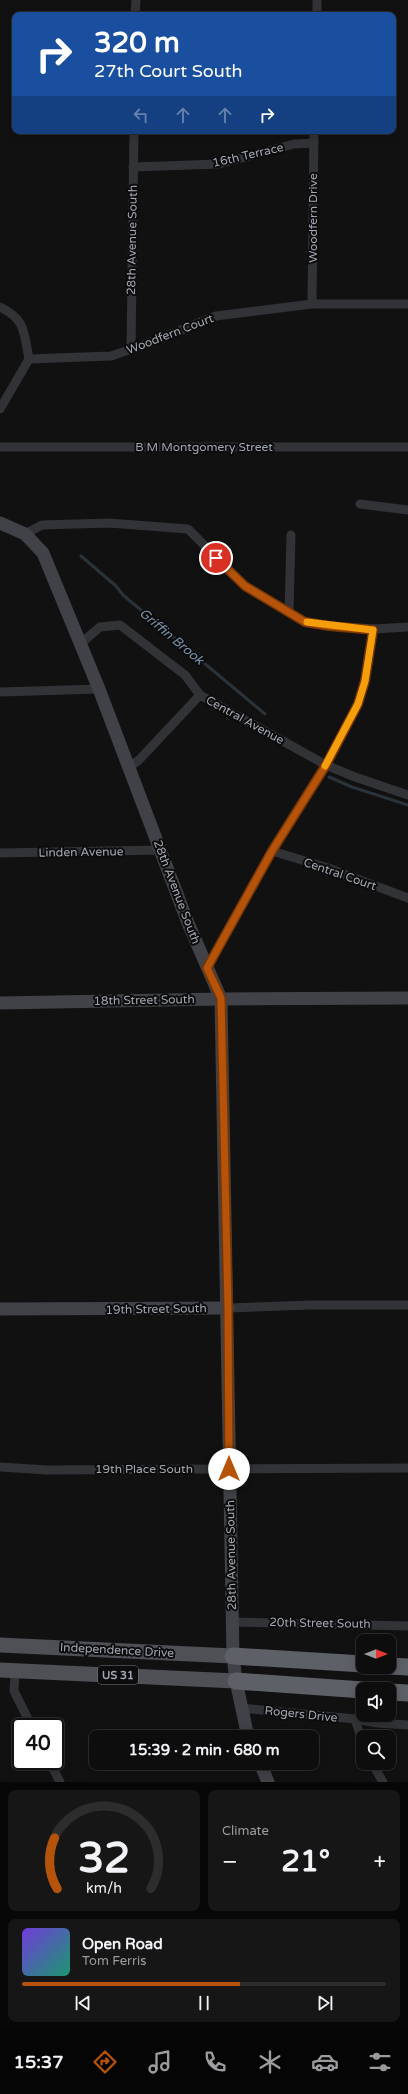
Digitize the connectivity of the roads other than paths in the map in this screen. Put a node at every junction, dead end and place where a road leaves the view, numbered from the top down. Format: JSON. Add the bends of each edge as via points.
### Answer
{"nodes":[{"id":1,"x":136,"y":0,"type":"edge"},
{"id":2,"x":317,"y":0,"type":"edge"},
{"id":3,"x":135,"y":12,"type":"edge"},
{"id":4,"x":317,"y":12,"type":"edge"},
{"id":5,"x":134,"y":134,"type":"edge"},
{"id":6,"x":314,"y":134,"type":"edge"},
{"id":7,"x":314,"y":143,"type":"junction"},
{"id":8,"x":133,"y":167,"type":"junction"},
{"id":9,"x":312,"y":304,"type":"junction"},
{"id":10,"x":408,"y":304,"type":"edge"},
{"id":11,"x":0,"y":307,"type":"edge"},
{"id":12,"x":131,"y":349,"type":"junction"},
{"id":13,"x":29,"y":359,"type":"junction"},
{"id":14,"x":0,"y":409,"type":"edge"},
{"id":15,"x":0,"y":447,"type":"edge"},
{"id":16,"x":408,"y":447,"type":"edge"},
{"id":17,"x":360,"y":504,"type":"dead end"},
{"id":18,"x":408,"y":510,"type":"edge"},
{"id":19,"x":0,"y":523,"type":"edge"},
{"id":20,"x":25,"y":534,"type":"junction"},
{"id":21,"x":291,"y":535,"type":"dead end"},
{"id":22,"x":289,"y":612,"type":"junction"},
{"id":23,"x":408,"y":627,"type":"edge"},
{"id":24,"x":373,"y":630,"type":"junction"},
{"id":25,"x":80,"y":644,"type":"junction"},
{"id":26,"x":99,"y":689,"type":"junction"},
{"id":27,"x":0,"y":692,"type":"edge"},
{"id":28,"x":200,"y":695,"type":"junction"},
{"id":29,"x":326,"y":765,"type":"junction"},
{"id":30,"x":128,"y":768,"type":"junction"},
{"id":31,"x":408,"y":795,"type":"edge"},
{"id":32,"x":161,"y":850,"type":"junction"},
{"id":33,"x":272,"y":851,"type":"junction"},
{"id":34,"x":0,"y":853,"type":"edge"},
{"id":35,"x":408,"y":898,"type":"edge"},
{"id":36,"x":207,"y":968,"type":"junction"},
{"id":37,"x":221,"y":998,"type":"junction"},
{"id":38,"x":408,"y":998,"type":"edge"},
{"id":39,"x":0,"y":1003,"type":"edge"},
{"id":40,"x":408,"y":1305,"type":"edge"},
{"id":41,"x":228,"y":1308,"type":"junction"},
{"id":42,"x":0,"y":1309,"type":"edge"},
{"id":43,"x":0,"y":1467,"type":"edge"},
{"id":44,"x":408,"y":1468,"type":"edge"},
{"id":45,"x":229,"y":1469,"type":"junction"},
{"id":46,"x":232,"y":1622,"type":"junction"},
{"id":47,"x":408,"y":1626,"type":"edge"},
{"id":48,"x":0,"y":1645,"type":"edge"},
{"id":49,"x":233,"y":1656,"type":"junction"},
{"id":50,"x":356,"y":1664,"type":"edge"},
{"id":51,"x":396,"y":1666,"type":"edge"},
{"id":52,"x":408,"y":1667,"type":"edge"},
{"id":53,"x":0,"y":1670,"type":"edge"},
{"id":54,"x":15,"y":1671,"type":"junction"},
{"id":55,"x":236,"y":1681,"type":"junction"},
{"id":56,"x":356,"y":1690,"type":"edge"},
{"id":57,"x":396,"y":1692,"type":"edge"},
{"id":58,"x":408,"y":1693,"type":"edge"},
{"id":59,"x":241,"y":1708,"type":"junction"},
{"id":60,"x":28,"y":1718,"type":"edge"},
{"id":61,"x":355,"y":1719,"type":"junction"},
{"id":62,"x":408,"y":1725,"type":"edge"},
{"id":63,"x":246,"y":1730,"type":"edge"},
{"id":64,"x":359,"y":1730,"type":"edge"},
{"id":65,"x":54,"y":1770,"type":"edge"},
{"id":66,"x":263,"y":1770,"type":"edge"},
{"id":67,"x":376,"y":1770,"type":"edge"},
{"id":68,"x":60,"y":1782,"type":"edge"},
{"id":69,"x":268,"y":1782,"type":"edge"},
{"id":70,"x":383,"y":1782,"type":"edge"}],
"edges":[{"from":1,"to":3,"type":"street"},
{"from":2,"to":4,"type":"street"},
{"from":5,"to":8,"type":"street","name":"28th Avenue South"},
{"from":6,"to":7,"type":"street","name":"Woodfern Drive"},
{"from":7,"to":8,"type":"street","name":"16th Terrace","via":[[294,144],[219,164]]},
{"from":7,"to":9,"type":"street","name":"Woodfern Drive"},
{"from":8,"to":12,"type":"street","name":"28th Avenue South"},
{"from":9,"to":10,"type":"street","name":"Woodfern Court"},
{"from":9,"to":12,"type":"street","name":"Woodfern Court","via":[[216,316]]},
{"from":11,"to":13,"type":"street","via":[[21,322]]},
{"from":12,"to":13,"type":"street","name":"Woodfern Court","via":[[111,356]]},
{"from":13,"to":14,"type":"street"},
{"from":15,"to":16,"type":"street","name":"B M Montgomery Street"},
{"from":17,"to":18,"type":"street"},
{"from":19,"to":20,"type":"street"},
{"from":20,"to":22,"type":"street","via":[[42,525],[109,522],[188,529],[245,586]]},
{"from":20,"to":25,"type":"street","name":"28th Avenue South","via":[[43,553]]},
{"from":21,"to":22,"type":"street"},
{"from":22,"to":24,"type":"street","via":[[305,622]]},
{"from":23,"to":24,"type":"street"},
{"from":24,"to":29,"type":"street","via":[[365,681],[358,704]]},
{"from":25,"to":26,"type":"street","name":"28th Avenue South"},
{"from":25,"to":28,"type":"street","name":"Central Avenue","via":[[100,627],[120,624],[185,675]]},
{"from":26,"to":27,"type":"street"},
{"from":26,"to":30,"type":"street","name":"28th Avenue South"},
{"from":28,"to":29,"type":"street","name":"Central Avenue"},
{"from":28,"to":30,"type":"street","via":[[140,760]]},
{"from":29,"to":31,"type":"street","name":"Central Avenue"},
{"from":29,"to":33,"type":"street"},
{"from":30,"to":32,"type":"street","name":"28th Avenue South"},
{"from":32,"to":34,"type":"street","name":"Linden Avenue"},
{"from":32,"to":36,"type":"street","name":"28th Avenue South"},
{"from":33,"to":35,"type":"street","name":"Central Court","via":[[328,868]]},
{"from":33,"to":36,"type":"street"},
{"from":36,"to":37,"type":"street","name":"28th Avenue South"},
{"from":37,"to":38,"type":"street","name":"18th Street South"},
{"from":37,"to":39,"type":"street","name":"18th Street South"},
{"from":37,"to":41,"type":"street","name":"28th Avenue South"},
{"from":40,"to":41,"type":"street","name":"19th Street South"},
{"from":41,"to":42,"type":"street","name":"19th Street South"},
{"from":41,"to":45,"type":"street","name":"28th Avenue South"},
{"from":43,"to":45,"type":"street","name":"19th Place South","via":[[47,1470]]},
{"from":44,"to":45,"type":"street","name":"19th Place South"},
{"from":45,"to":46,"type":"street","name":"28th Avenue South"},
{"from":46,"to":47,"type":"street","name":"20th Street South"},
{"from":46,"to":49,"type":"street","name":"28th Avenue South"},
{"from":48,"to":49,"type":"main road","name":"Independence Drive","number":"US 31"},
{"from":49,"to":50,"type":"highway","number":"US 31"},
{"from":49,"to":55,"type":"street","name":"28th Avenue South"},
{"from":51,"to":52,"type":"highway"},
{"from":53,"to":54,"type":"main road","name":"Independence Drive","number":"US 31"},
{"from":54,"to":55,"type":"main road","name":"Independence Drive","number":"US 31"},
{"from":54,"to":60,"type":"street","via":[[14,1691]]},
{"from":55,"to":56,"type":"highway","number":"US 31"},
{"from":55,"to":59,"type":"street","name":"28th Avenue South"},
{"from":57,"to":58,"type":"highway"},
{"from":59,"to":61,"type":"street","name":"Rogers Drive"},
{"from":59,"to":63,"type":"street","name":"28th Avenue South"},
{"from":61,"to":62,"type":"street","name":"Rogers Drive"},
{"from":61,"to":64,"type":"street"},
{"from":65,"to":68,"type":"street"},
{"from":66,"to":69,"type":"street"},
{"from":67,"to":70,"type":"street"}]}
